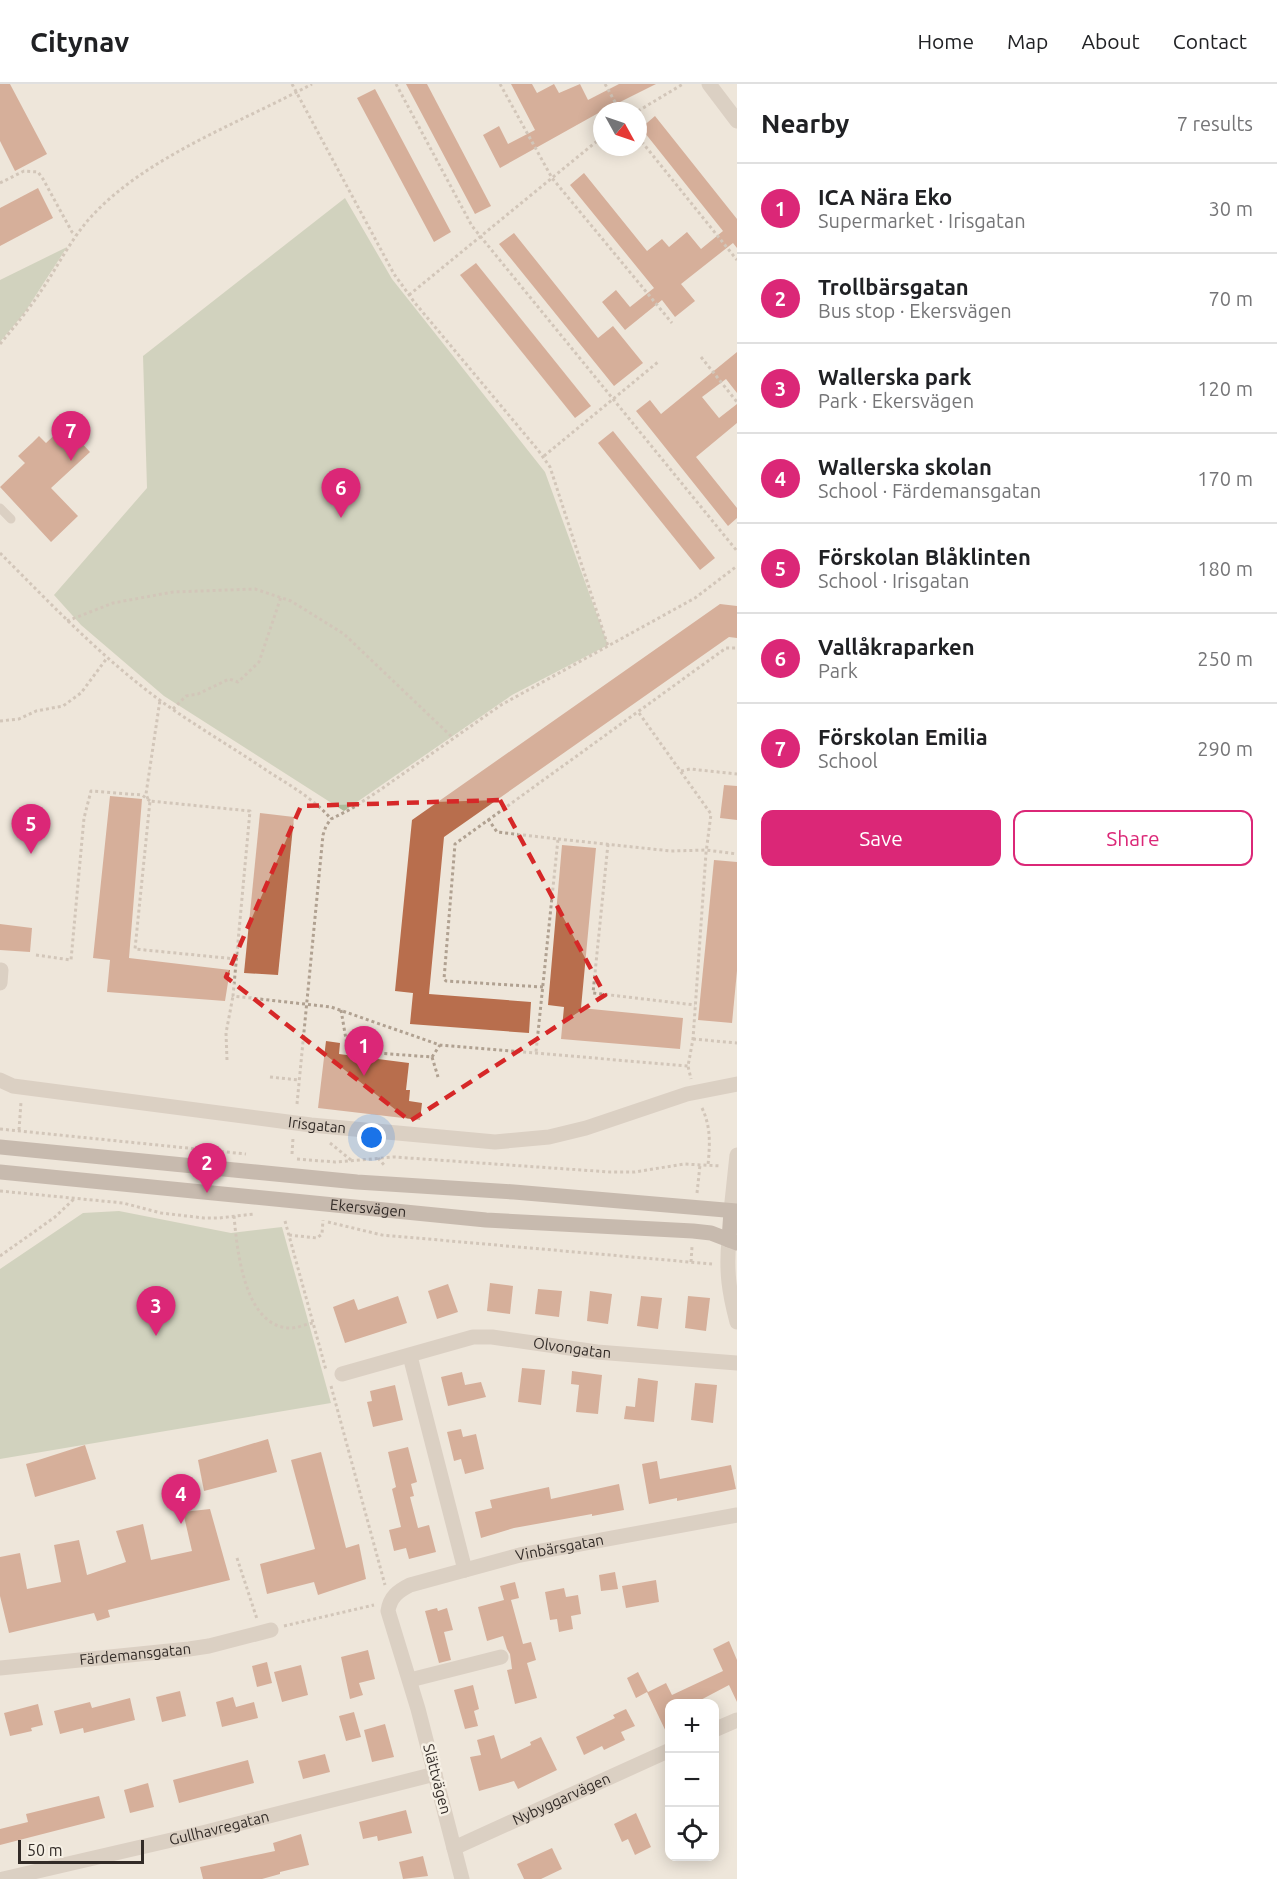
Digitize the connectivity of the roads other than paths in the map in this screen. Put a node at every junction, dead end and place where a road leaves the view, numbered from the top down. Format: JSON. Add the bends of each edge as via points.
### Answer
{"nodes":[{"id":1,"x":710,"y":84,"type":"edge"},
{"id":2,"x":737,"y":121,"type":"edge"},
{"id":3,"x":0,"y":508,"type":"edge"},
{"id":4,"x":11,"y":519,"type":"dead end"},
{"id":5,"x":0,"y":1080,"type":"edge"},
{"id":6,"x":737,"y":1084,"type":"edge"},
{"id":7,"x":0,"y":1147,"type":"edge"},
{"id":8,"x":733,"y":1161,"type":"edge"},
{"id":9,"x":0,"y":1172,"type":"edge"},
{"id":10,"x":734,"y":1211,"type":"edge"},
{"id":11,"x":733,"y":1241,"type":"edge"},
{"id":12,"x":737,"y":1322,"type":"edge"},
{"id":13,"x":410,"y":1356,"type":"junction"},
{"id":14,"x":737,"y":1363,"type":"edge"},
{"id":15,"x":342,"y":1374,"type":"dead end"},
{"id":16,"x":737,"y":1515,"type":"edge"},
{"id":17,"x":465,"y":1570,"type":"junction"},
{"id":18,"x":390,"y":1601,"type":"joint"},
{"id":19,"x":266,"y":1631,"type":"road end"},
{"id":20,"x":501,"y":1657,"type":"dead end"},
{"id":21,"x":0,"y":1668,"type":"edge"},
{"id":22,"x":410,"y":1680,"type":"junction"},
{"id":23,"x":737,"y":1720,"type":"edge"},
{"id":24,"x":719,"y":1728,"type":"edge"},
{"id":25,"x":665,"y":1752,"type":"edge"},
{"id":26,"x":435,"y":1774,"type":"junction"},
{"id":27,"x":454,"y":1848,"type":"junction"},
{"id":28,"x":3,"y":1879,"type":"edge"},
{"id":29,"x":462,"y":1879,"type":"edge"}],
"edges":[{"from":1,"to":2,"type":"street"},
{"from":3,"to":4,"type":"lane"},
{"from":5,"to":6,"type":"street","name":"Irisgatan","via":[[23,1087],[311,1125],[495,1142],[549,1137],[696,1092]]},
{"from":7,"to":10,"type":"main road","name":"Ekersvägen","via":[[357,1182]]},
{"from":8,"to":10,"type":"street"},
{"from":9,"to":11,"type":"main road","name":"Ekersvägen","via":[[486,1220],[693,1231]]},
{"from":10,"to":11,"type":"main road"},
{"from":11,"to":12,"type":"street","via":[[727,1275]]},
{"from":13,"to":14,"type":"street","name":"Olvongatan","via":[[473,1337],[492,1337],[597,1352]]},
{"from":13,"to":15,"type":"street","name":"Olvongatan"},
{"from":13,"to":17,"type":"street"},
{"from":16,"to":17,"type":"street","name":"Vinbärsgatan","via":[[520,1555]]},
{"from":17,"to":18,"type":"street","name":"Vinbärsgatan","via":[[410,1585]]},
{"from":18,"to":22,"type":"street","name":"Slättvägen","via":[[388,1611]]},
{"from":19,"to":21,"type":"street","name":"Färdemansgatan","via":[[189,1649]]},
{"from":20,"to":22,"type":"street"},
{"from":22,"to":26,"type":"street","name":"Slättvägen"},
{"from":23,"to":24,"type":"street"},
{"from":25,"to":27,"type":"street","name":"Nybyggarvägen"},
{"from":26,"to":27,"type":"street","name":"Slättvägen"},
{"from":26,"to":28,"type":"street","name":"Gullhavregatan"},
{"from":27,"to":29,"type":"street","name":"Slättvägen"}]}
